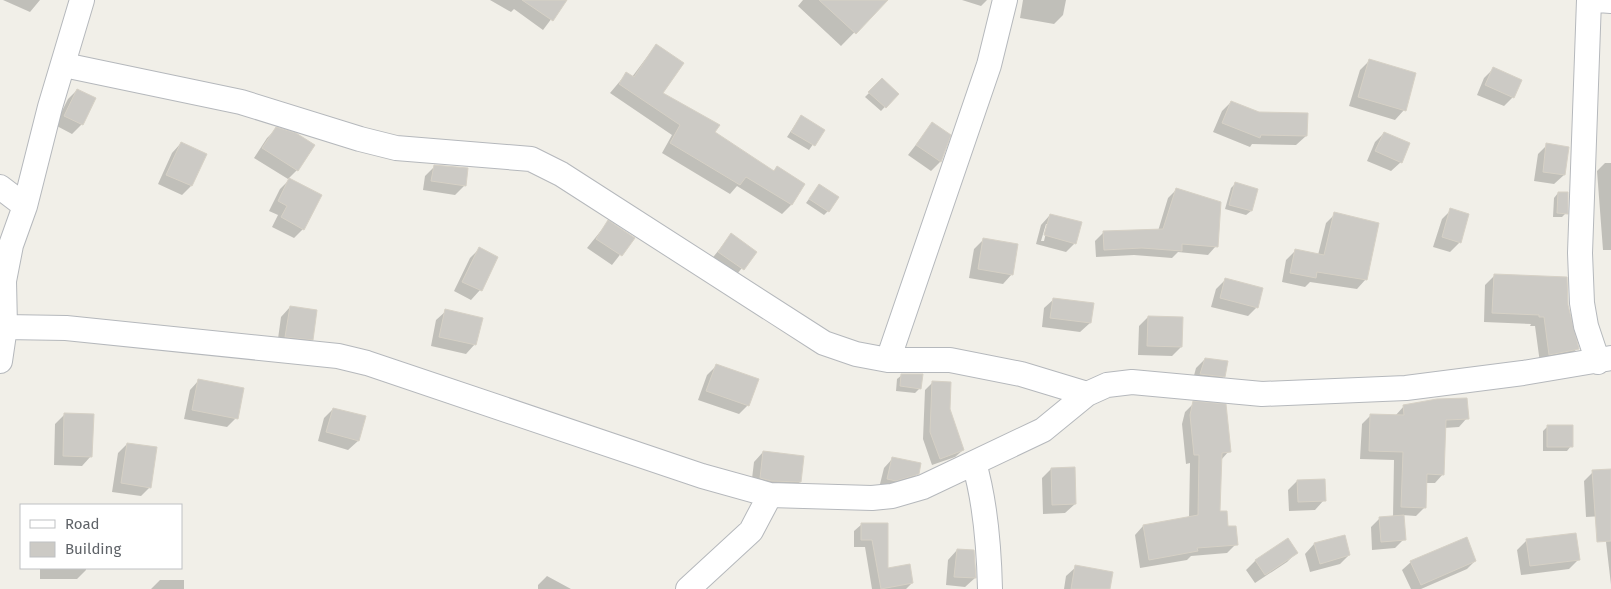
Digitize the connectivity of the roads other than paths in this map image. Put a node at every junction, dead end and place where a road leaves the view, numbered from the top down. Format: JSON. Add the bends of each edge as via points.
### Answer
{"nodes":[{"id":1,"x":82,"y":0,"type":"edge"},
{"id":2,"x":1005,"y":0,"type":"edge"},
{"id":3,"x":1589,"y":0,"type":"edge"},
{"id":4,"x":1598,"y":0,"type":"edge"},
{"id":5,"x":1611,"y":1,"type":"edge"},
{"id":6,"x":64,"y":65,"type":"junction"},
{"id":7,"x":0,"y":187,"type":"edge"},
{"id":8,"x":25,"y":206,"type":"junction"},
{"id":9,"x":2,"y":345,"type":"edge"},
{"id":10,"x":888,"y":360,"type":"junction"},
{"id":11,"x":1604,"y":360,"type":"edge"},
{"id":12,"x":1087,"y":394,"type":"junction"},
{"id":13,"x":974,"y":463,"type":"junction"},
{"id":14,"x":770,"y":495,"type":"junction"},
{"id":15,"x":688,"y":589,"type":"edge"},
{"id":16,"x":990,"y":589,"type":"edge"}],
"edges":[{"from":1,"to":6,"type":"street"},
{"from":2,"to":10,"type":"street","via":[[986,74]]},
{"from":3,"to":11,"type":"street","via":[[1580,253],[1582,303],[1586,326]]},
{"from":4,"to":5,"type":"street"},
{"from":6,"to":8,"type":"street","via":[[50,106]]},
{"from":6,"to":10,"type":"street","via":[[240,102],[396,148],[530,160],[561,174],[824,343]]},
{"from":7,"to":8,"type":"street"},
{"from":8,"to":9,"type":"street","via":[[11,245],[4,281]]},
{"from":9,"to":14,"type":"street","via":[[66,328],[338,356],[601,440],[702,476]]},
{"from":10,"to":12,"type":"street","via":[[950,360],[1021,374]]},
{"from":11,"to":12,"type":"street","via":[[1406,388],[1262,394],[1132,382],[1106,385]]},
{"from":12,"to":13,"type":"street","via":[[1043,430]]},
{"from":13,"to":14,"type":"street","via":[[923,487],[892,496]]},
{"from":13,"to":16,"type":"street","via":[[981,487]]},
{"from":14,"to":15,"type":"street","via":[[751,532]]}]}
